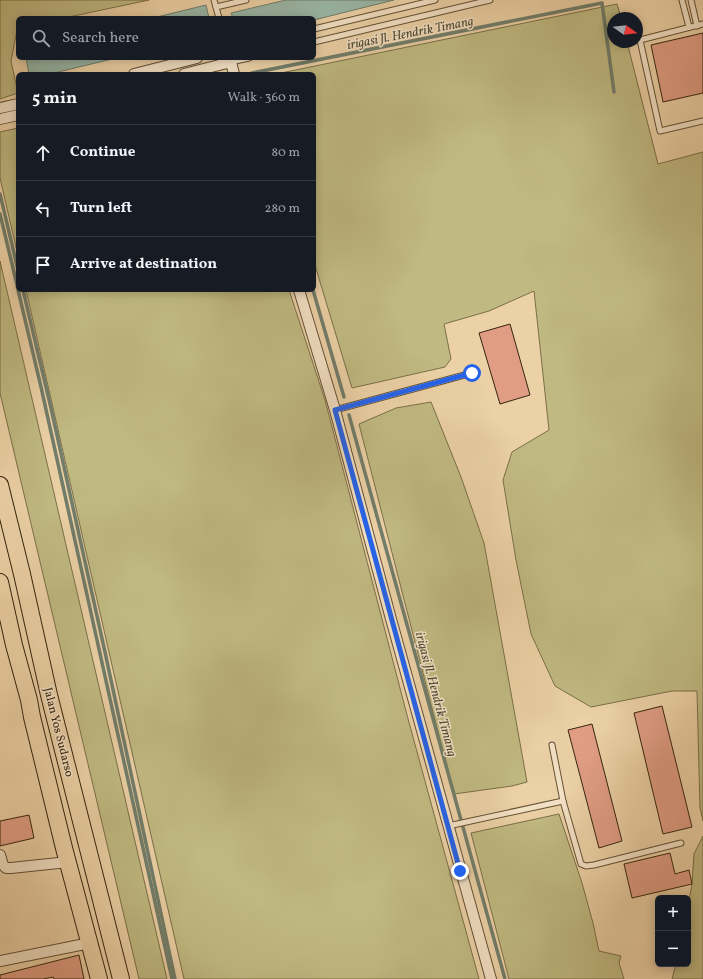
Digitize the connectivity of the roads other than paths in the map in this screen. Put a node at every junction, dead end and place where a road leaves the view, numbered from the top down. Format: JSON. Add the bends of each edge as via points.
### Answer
{"nodes":[{"id":1,"x":214,"y":0,"type":"edge"},
{"id":2,"x":246,"y":0,"type":"edge"},
{"id":3,"x":435,"y":0,"type":"edge"},
{"id":4,"x":490,"y":0,"type":"edge"},
{"id":5,"x":682,"y":0,"type":"edge"},
{"id":6,"x":691,"y":0,"type":"edge"},
{"id":7,"x":216,"y":7,"type":"junction"},
{"id":8,"x":218,"y":16,"type":"edge"},
{"id":9,"x":700,"y":25,"type":"edge"},
{"id":10,"x":689,"y":27,"type":"junction"},
{"id":11,"x":316,"y":29,"type":"edge"},
{"id":12,"x":316,"y":42,"type":"edge"},
{"id":13,"x":189,"y":60,"type":"edge"},
{"id":14,"x":230,"y":60,"type":"edge"},
{"id":15,"x":142,"y":72,"type":"edge"},
{"id":16,"x":191,"y":72,"type":"edge"},
{"id":17,"x":233,"y":72,"type":"edge"},
{"id":18,"x":16,"y":104,"type":"edge"},
{"id":19,"x":0,"y":108,"type":"edge"},
{"id":20,"x":16,"y":115,"type":"edge"},
{"id":21,"x":0,"y":119,"type":"edge"},
{"id":22,"x":703,"y":121,"type":"edge"},
{"id":23,"x":300,"y":292,"type":"edge"},
{"id":24,"x":472,"y":373,"type":"dead end"},
{"id":25,"x":335,"y":410,"type":"junction"},
{"id":26,"x":0,"y":485,"type":"edge"},
{"id":27,"x":0,"y":582,"type":"edge"},
{"id":28,"x":49,"y":695,"type":"junction"},
{"id":29,"x":30,"y":700,"type":"junction"},
{"id":30,"x":552,"y":745,"type":"dead end"},
{"id":31,"x":563,"y":801,"type":"junction"},
{"id":32,"x":452,"y":825,"type":"junction"},
{"id":33,"x":681,"y":843,"type":"dead end"},
{"id":34,"x":0,"y":855,"type":"edge"},
{"id":35,"x":68,"y":862,"type":"junction"},
{"id":36,"x":90,"y":943,"type":"junction"},
{"id":37,"x":0,"y":962,"type":"edge"},
{"id":38,"x":99,"y":979,"type":"edge"},
{"id":39,"x":121,"y":979,"type":"edge"},
{"id":40,"x":491,"y":979,"type":"edge"}],
"edges":[{"from":1,"to":7,"type":"lane"},
{"from":2,"to":7,"type":"lane"},
{"from":3,"to":11,"type":"lane"},
{"from":4,"to":12,"type":"lane"},
{"from":5,"to":10,"type":"lane"},
{"from":6,"to":9,"type":"lane"},
{"from":7,"to":8,"type":"lane"},
{"from":9,"to":10,"type":"lane"},
{"from":10,"to":22,"type":"lane","via":[[640,40],[660,131]]},
{"from":13,"to":15,"type":"street"},
{"from":14,"to":16,"type":"street"},
{"from":14,"to":17,"type":"street"},
{"from":18,"to":19,"type":"street"},
{"from":20,"to":21,"type":"street"},
{"from":23,"to":25,"type":"street"},
{"from":24,"to":25,"type":"lane"},
{"from":25,"to":32,"type":"street"},
{"from":26,"to":28,"type":"main road","name":"Jalan Yos Sudarso"},
{"from":27,"to":29,"type":"main road","name":"Jalan Yos Sudarso"},
{"from":28,"to":29,"type":"main road"},
{"from":28,"to":39,"type":"main road","name":"Jalan Yos Sudarso"},
{"from":29,"to":35,"type":"main road","name":"Jalan Yos Sudarso"},
{"from":30,"to":31,"type":"lane"},
{"from":31,"to":32,"type":"lane"},
{"from":31,"to":33,"type":"lane","via":[[581,864],[586,866]]},
{"from":32,"to":40,"type":"street"},
{"from":34,"to":35,"type":"street","via":[[6,868]]},
{"from":35,"to":36,"type":"main road","name":"Jalan Yos Sudarso"},
{"from":36,"to":37,"type":"street"},
{"from":36,"to":38,"type":"main road","name":"Jalan Yos Sudarso"}]}
